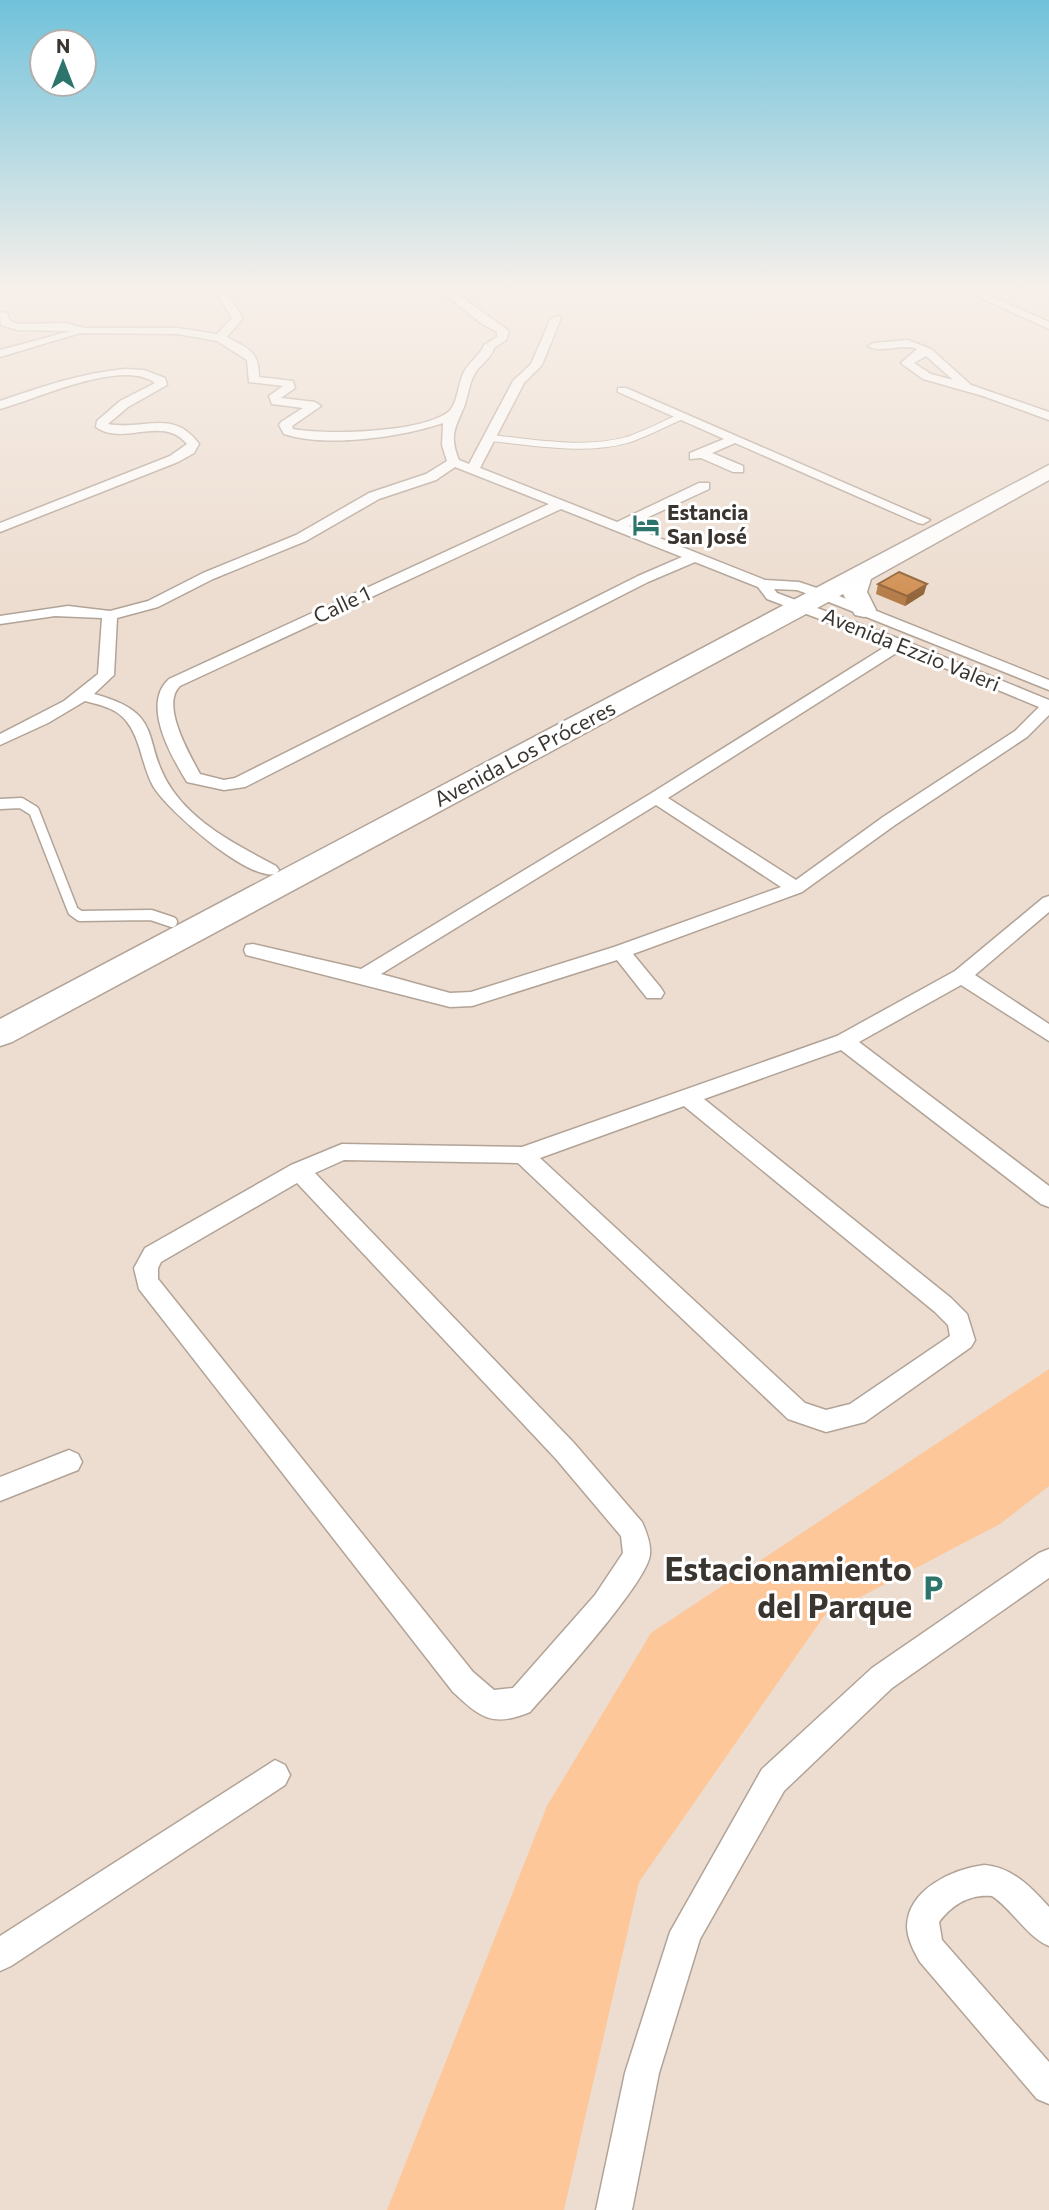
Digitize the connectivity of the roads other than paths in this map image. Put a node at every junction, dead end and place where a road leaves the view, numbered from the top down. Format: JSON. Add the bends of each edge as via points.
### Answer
{"nodes":[{"id":1,"x":46,"y":390,"type":"edge"},
{"id":2,"x":152,"y":390,"type":"edge"},
{"id":3,"x":285,"y":390,"type":"edge"},
{"id":4,"x":463,"y":390,"type":"edge"},
{"id":5,"x":514,"y":390,"type":"edge"},
{"id":6,"x":622,"y":390,"type":"dead end"},
{"id":7,"x":977,"y":390,"type":"edge"},
{"id":8,"x":0,"y":405,"type":"edge"},
{"id":9,"x":451,"y":416,"type":"junction"},
{"id":10,"x":682,"y":416,"type":"junction"},
{"id":11,"x":1049,"y":416,"type":"edge"},
{"id":12,"x":490,"y":438,"type":"junction"},
{"id":13,"x":734,"y":439,"type":"junction"},
{"id":14,"x":1049,"y":454,"type":"edge"},
{"id":15,"x":454,"y":462,"type":"junction"},
{"id":16,"x":473,"y":469,"type":"junction"},
{"id":17,"x":738,"y":469,"type":"dead end"},
{"id":18,"x":1049,"y":471,"type":"edge"},
{"id":19,"x":704,"y":486,"type":"dead end"},
{"id":20,"x":560,"y":504,"type":"junction"},
{"id":21,"x":923,"y":520,"type":"junction"},
{"id":22,"x":616,"y":527,"type":"junction"},
{"id":23,"x":0,"y":528,"type":"edge"},
{"id":24,"x":694,"y":557,"type":"junction"},
{"id":25,"x":862,"y":573,"type":"junction"},
{"id":26,"x":791,"y":593,"type":"junction"},
{"id":27,"x":864,"y":610,"type":"junction"},
{"id":28,"x":110,"y":615,"type":"junction"},
{"id":29,"x":0,"y":621,"type":"edge"},
{"id":30,"x":900,"y":644,"type":"junction"},
{"id":31,"x":1049,"y":685,"type":"edge"},
{"id":32,"x":85,"y":696,"type":"junction"},
{"id":33,"x":1049,"y":706,"type":"edge"},
{"id":34,"x":0,"y":740,"type":"edge"},
{"id":35,"x":656,"y":798,"type":"junction"},
{"id":36,"x":0,"y":804,"type":"edge"},
{"id":37,"x":270,"y":870,"type":"junction"},
{"id":38,"x":796,"y":888,"type":"junction"},
{"id":39,"x":1049,"y":902,"type":"edge"},
{"id":40,"x":172,"y":922,"type":"junction"},
{"id":41,"x":253,"y":950,"type":"dead end"},
{"id":42,"x":621,"y":952,"type":"junction"},
{"id":43,"x":962,"y":975,"type":"junction"},
{"id":44,"x":364,"y":976,"type":"junction"},
{"id":45,"x":654,"y":993,"type":"dead end"},
{"id":46,"x":0,"y":1012,"type":"edge"},
{"id":47,"x":0,"y":1034,"type":"edge"},
{"id":48,"x":1049,"y":1034,"type":"edge"},
{"id":49,"x":844,"y":1041,"type":"junction"},
{"id":50,"x":686,"y":1096,"type":"junction"},
{"id":51,"x":523,"y":1155,"type":"junction"},
{"id":52,"x":299,"y":1171,"type":"junction"},
{"id":53,"x":1049,"y":1198,"type":"edge"},
{"id":54,"x":69,"y":1462,"type":"dead end"},
{"id":55,"x":0,"y":1489,"type":"edge"},
{"id":56,"x":1049,"y":1562,"type":"edge"},
{"id":57,"x":275,"y":1775,"type":"dead end"},
{"id":58,"x":1049,"y":1930,"type":"edge"},
{"id":59,"x":0,"y":1955,"type":"edge"},
{"id":60,"x":1049,"y":2087,"type":"edge"},
{"id":61,"x":614,"y":2210,"type":"edge"}],
"edges":[{"from":1,"to":8,"type":"street"},
{"from":2,"to":23,"type":"street","via":[[109,414],[102,427],[166,426],[180,430],[193,444],[190,450]]},
{"from":3,"to":9,"type":"street","via":[[275,396],[276,401],[315,406],[285,425],[294,433],[388,434]]},
{"from":4,"to":9,"type":"street"},
{"from":5,"to":12,"type":"street"},
{"from":6,"to":10,"type":"street"},
{"from":7,"to":11,"type":"street"},
{"from":9,"to":15,"type":"street","via":[[446,432]]},
{"from":10,"to":12,"type":"lane","via":[[608,442]]},
{"from":10,"to":13,"type":"street"},
{"from":12,"to":16,"type":"street"},
{"from":13,"to":17,"type":"street","via":[[698,454]]},
{"from":13,"to":21,"type":"street"},
{"from":14,"to":21,"type":"highway","name":"Avenida Los Próceres"},
{"from":15,"to":16,"type":"street"},
{"from":15,"to":28,"type":"street","via":[[431,477],[374,496],[301,538],[153,604]]},
{"from":16,"to":20,"type":"street"},
{"from":18,"to":25,"type":"highway","name":"Avenida Los Próceres"},
{"from":19,"to":22,"type":"street"},
{"from":20,"to":22,"type":"street"},
{"from":20,"to":24,"type":"street","name":"Calle 1","via":[[169,688],[164,699],[172,734],[193,778],[224,785],[239,783]]},
{"from":21,"to":26,"type":"highway","name":"Avenida Los Próceres"},
{"from":22,"to":24,"type":"street"},
{"from":24,"to":26,"type":"street"},
{"from":25,"to":26,"type":"highway","name":"Avenida Los Próceres"},
{"from":25,"to":27,"type":"highway","via":[[853,591]]},
{"from":26,"to":27,"type":"street","name":"Avenida Ezzio Valeri"},
{"from":26,"to":30,"type":"street","name":"Avenida Ezzio Valeri"},
{"from":26,"to":37,"type":"highway","name":"Avenida Los Próceres"},
{"from":26,"to":47,"type":"highway","name":"Avenida Los Próceres"},
{"from":27,"to":31,"type":"street","name":"Avenida Ezzio Valeri"},
{"from":28,"to":29,"type":"street","via":[[64,608]]},
{"from":28,"to":32,"type":"street","via":[[106,675]]},
{"from":30,"to":33,"type":"street","name":"Avenida Ezzio Valeri"},
{"from":30,"to":35,"type":"street"},
{"from":32,"to":34,"type":"street"},
{"from":32,"to":37,"type":"street","via":[[124,709],[134,718],[164,792],[204,833]]},
{"from":33,"to":38,"type":"street","via":[[1021,734]]},
{"from":35,"to":38,"type":"street"},
{"from":35,"to":44,"type":"street"},
{"from":36,"to":40,"type":"lane","via":[[21,803],[34,811],[80,916],[151,915]]},
{"from":37,"to":40,"type":"highway","name":"Avenida Los Próceres"},
{"from":38,"to":42,"type":"street"},
{"from":39,"to":43,"type":"street"},
{"from":40,"to":46,"type":"highway","name":"Avenida Los Próceres"},
{"from":41,"to":44,"type":"street"},
{"from":42,"to":44,"type":"street","via":[[460,1001]]},
{"from":42,"to":45,"type":"street"},
{"from":43,"to":48,"type":"street"},
{"from":43,"to":49,"type":"street"},
{"from":49,"to":50,"type":"street"},
{"from":49,"to":53,"type":"street"},
{"from":50,"to":51,"type":"street"},
{"from":50,"to":51,"type":"street","via":[[943,1305],[959,1321],[963,1340],[856,1414],[826,1421],[797,1411]]},
{"from":51,"to":52,"type":"street","via":[[342,1152]]},
{"from":52,"to":52,"type":"street","via":[[153,1255],[146,1268],[147,1282],[463,1682],[489,1705],[520,1702],[611,1595],[637,1555],[633,1531],[565,1451]]},
{"from":54,"to":55,"type":"street"},
{"from":56,"to":61,"type":"street","via":[[882,1678],[773,1780],[685,1932],[642,2073]]},
{"from":57,"to":59,"type":"street"},
{"from":58,"to":60,"type":"street","via":[[1016,1895],[992,1881],[962,1883],[935,1902],[923,1920],[924,1938],[931,1951]]}]}
